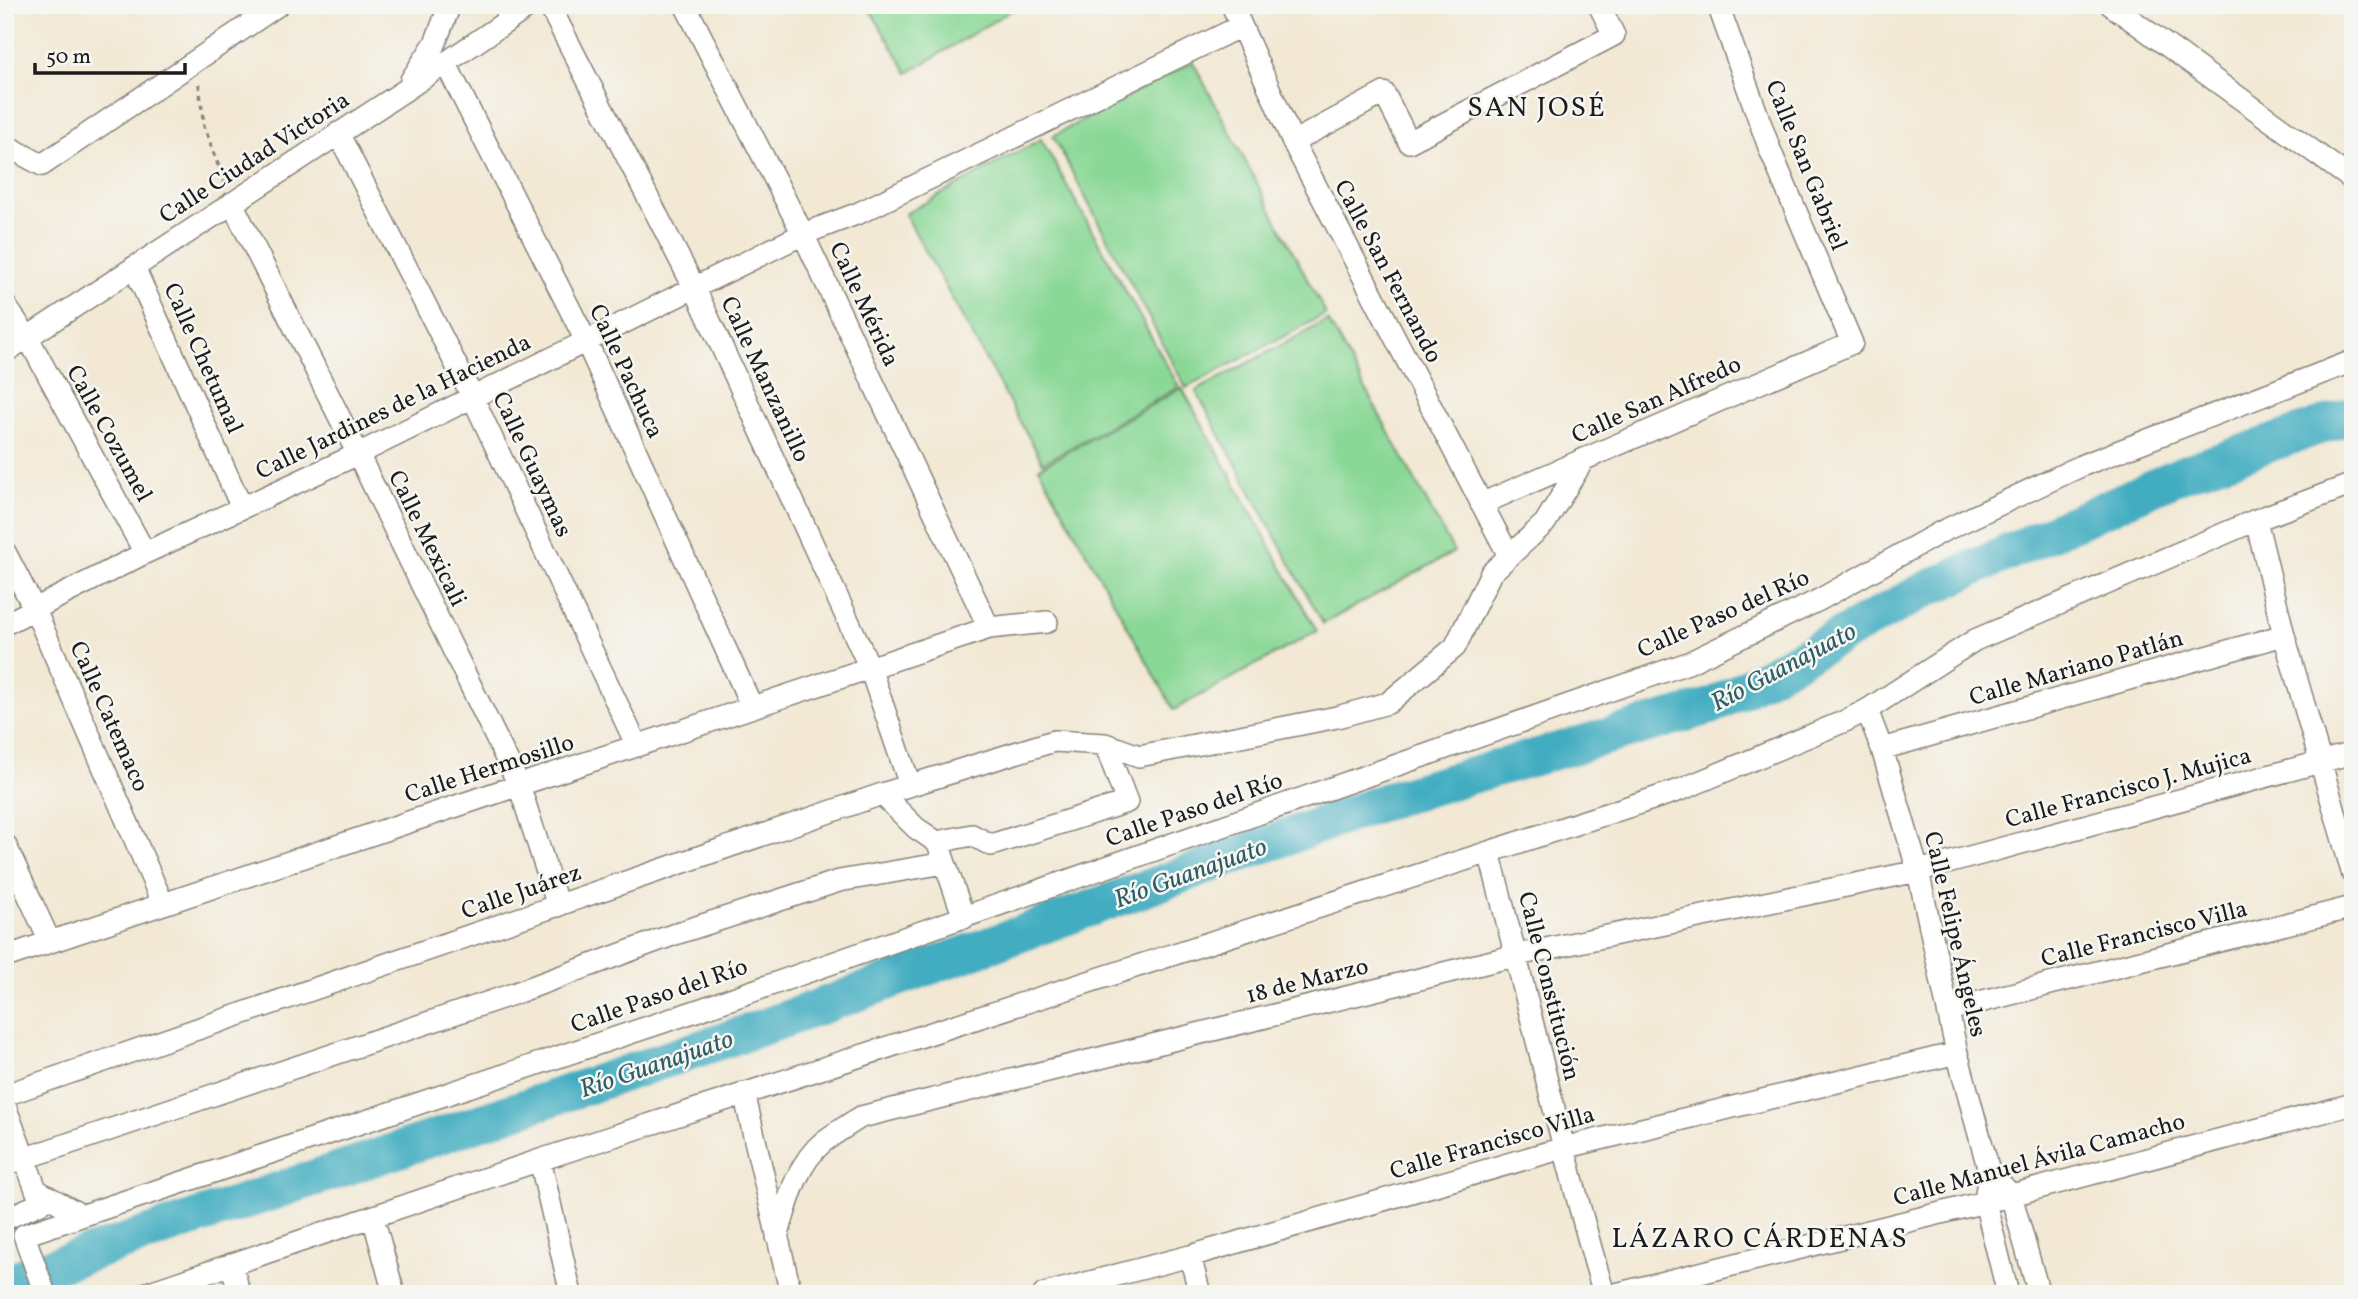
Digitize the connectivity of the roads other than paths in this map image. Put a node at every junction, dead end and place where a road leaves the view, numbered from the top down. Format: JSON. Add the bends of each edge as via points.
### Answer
{"nodes":[{"id":1,"x":278,"y":5,"type":"edge"},
{"id":2,"x":450,"y":5,"type":"edge"},
{"id":3,"x":531,"y":5,"type":"edge"},
{"id":4,"x":549,"y":5,"type":"edge"},
{"id":5,"x":685,"y":5,"type":"edge"},
{"id":6,"x":1232,"y":5,"type":"edge"},
{"id":7,"x":1599,"y":5,"type":"edge"},
{"id":8,"x":1718,"y":5,"type":"edge"},
{"id":9,"x":2111,"y":5,"type":"edge"},
{"id":10,"x":1241,"y":26,"type":"junction"},
{"id":11,"x":445,"y":62,"type":"junction"},
{"id":12,"x":404,"y":91,"type":"junction"},
{"id":13,"x":338,"y":133,"type":"junction"},
{"id":14,"x":1293,"y":142,"type":"junction"},
{"id":15,"x":5,"y":145,"type":"edge"},
{"id":16,"x":2353,"y":180,"type":"edge"},
{"id":17,"x":232,"y":203,"type":"junction"},
{"id":18,"x":803,"y":234,"type":"junction"},
{"id":19,"x":134,"y":267,"type":"junction"},
{"id":20,"x":695,"y":289,"type":"junction"},
{"id":21,"x":5,"y":305,"type":"edge"},
{"id":22,"x":28,"y":338,"type":"junction"},
{"id":23,"x":586,"y":341,"type":"junction"},
{"id":24,"x":1852,"y":342,"type":"joint"},
{"id":25,"x":5,"y":352,"type":"edge"},
{"id":26,"x":2353,"y":361,"type":"edge"},
{"id":27,"x":472,"y":396,"type":"junction"},
{"id":28,"x":358,"y":454,"type":"junction"},
{"id":29,"x":1584,"y":459,"type":"junction"},
{"id":30,"x":2353,"y":484,"type":"edge"},
{"id":31,"x":1481,"y":504,"type":"junction"},
{"id":32,"x":242,"y":508,"type":"junction"},
{"id":33,"x":2256,"y":520,"type":"junction"},
{"id":34,"x":5,"y":552,"type":"edge"},
{"id":35,"x":145,"y":553,"type":"junction"},
{"id":36,"x":1509,"y":556,"type":"junction"},
{"id":37,"x":35,"y":610,"type":"junction"},
{"id":38,"x":1047,"y":622,"type":"dead end"},
{"id":39,"x":5,"y":624,"type":"edge"},
{"id":40,"x":989,"y":628,"type":"junction"},
{"id":41,"x":2284,"y":635,"type":"junction"},
{"id":42,"x":870,"y":668,"type":"junction"},
{"id":43,"x":752,"y":707,"type":"junction"},
{"id":44,"x":1867,"y":710,"type":"junction"},
{"id":45,"x":1105,"y":744,"type":"junction"},
{"id":46,"x":637,"y":746,"type":"junction"},
{"id":47,"x":1882,"y":749,"type":"junction"},
{"id":48,"x":2353,"y":753,"type":"edge"},
{"id":49,"x":2321,"y":761,"type":"junction"},
{"id":50,"x":519,"y":785,"type":"junction"},
{"id":51,"x":910,"y":785,"type":"junction"},
{"id":52,"x":882,"y":794,"type":"junction"},
{"id":53,"x":937,"y":842,"type":"junction"},
{"id":54,"x":5,"y":844,"type":"edge"},
{"id":55,"x":1489,"y":852,"type":"junction"},
{"id":56,"x":945,"y":863,"type":"junction"},
{"id":57,"x":1918,"y":871,"type":"junction"},
{"id":58,"x":2353,"y":876,"type":"edge"},
{"id":59,"x":163,"y":904,"type":"junction"},
{"id":60,"x":558,"y":906,"type":"junction"},
{"id":61,"x":2353,"y":907,"type":"edge"},
{"id":62,"x":964,"y":918,"type":"junction"},
{"id":63,"x":50,"y":942,"type":"junction"},
{"id":64,"x":1517,"y":955,"type":"junction"},
{"id":65,"x":5,"y":957,"type":"edge"},
{"id":66,"x":1948,"y":1010,"type":"junction"},
{"id":67,"x":1957,"y":1053,"type":"junction"},
{"id":68,"x":744,"y":1093,"type":"junction"},
{"id":69,"x":5,"y":1095,"type":"edge"},
{"id":70,"x":2353,"y":1104,"type":"edge"},
{"id":71,"x":5,"y":1106,"type":"edge"},
{"id":72,"x":1563,"y":1148,"type":"junction"},
{"id":73,"x":540,"y":1160,"type":"junction"},
{"id":74,"x":15,"y":1161,"type":"edge"},
{"id":75,"x":1989,"y":1171,"type":"junction"},
{"id":76,"x":2011,"y":1195,"type":"junction"},
{"id":77,"x":38,"y":1197,"type":"junction"},
{"id":78,"x":1985,"y":1202,"type":"junction"},
{"id":79,"x":82,"y":1215,"type":"junction"},
{"id":80,"x":373,"y":1217,"type":"junction"},
{"id":81,"x":5,"y":1219,"type":"edge"},
{"id":82,"x":15,"y":1231,"type":"edge"},
{"id":83,"x":777,"y":1237,"type":"junction"},
{"id":84,"x":1190,"y":1256,"type":"junction"},
{"id":85,"x":231,"y":1264,"type":"junction"},
{"id":86,"x":46,"y":1294,"type":"edge"},
{"id":87,"x":144,"y":1294,"type":"edge"},
{"id":88,"x":240,"y":1294,"type":"edge"},
{"id":89,"x":394,"y":1294,"type":"edge"},
{"id":90,"x":570,"y":1294,"type":"edge"},
{"id":91,"x":791,"y":1294,"type":"edge"},
{"id":92,"x":1044,"y":1294,"type":"edge"},
{"id":93,"x":1200,"y":1294,"type":"edge"},
{"id":94,"x":1604,"y":1294,"type":"edge"},
{"id":95,"x":1616,"y":1294,"type":"edge"},
{"id":96,"x":2008,"y":1294,"type":"edge"},
{"id":97,"x":2039,"y":1294,"type":"edge"}],
"edges":[{"from":1,"to":15,"type":"street","via":[[41,164]]},
{"from":2,"to":12,"type":"street","via":[[435,43]]},
{"from":3,"to":11,"type":"street","name":"Calle Ciudad Victoria"},
{"from":4,"to":20,"type":"street","name":"Calle Manzanillo"},
{"from":5,"to":18,"type":"street","name":"Calle Mérida"},
{"from":6,"to":10,"type":"street","name":"Calle San Fernando"},
{"from":7,"to":14,"type":"street","via":[[1614,35],[1409,142],[1384,93]]},
{"from":8,"to":24,"type":"street","name":"Calle San Gabriel","via":[[1770,150]]},
{"from":9,"to":16,"type":"street"},
{"from":10,"to":14,"type":"street","name":"Calle San Fernando"},
{"from":10,"to":18,"type":"street","name":"Calle Jardines de la Hacienda","via":[[859,213]]},
{"from":11,"to":12,"type":"street","name":"Calle Ciudad Victoria"},
{"from":11,"to":23,"type":"street","name":"Calle Pachuca"},
{"from":12,"to":13,"type":"street","name":"Calle Ciudad Victoria"},
{"from":13,"to":17,"type":"street","name":"Calle Ciudad Victoria"},
{"from":13,"to":27,"type":"street","name":"Calle Guaymas"},
{"from":14,"to":31,"type":"street","name":"Calle San Fernando"},
{"from":17,"to":19,"type":"street","name":"Calle Ciudad Victoria"},
{"from":17,"to":28,"type":"street","name":"Calle Mexicali"},
{"from":18,"to":20,"type":"street","name":"Calle Jardines de la Hacienda"},
{"from":18,"to":40,"type":"street","name":"Calle Mérida"},
{"from":19,"to":22,"type":"street","name":"Calle Ciudad Victoria"},
{"from":19,"to":32,"type":"street","name":"Calle Chetumal"},
{"from":20,"to":23,"type":"street","name":"Calle Jardines de la Hacienda"},
{"from":20,"to":42,"type":"street","name":"Calle Manzanillo"},
{"from":21,"to":22,"type":"street","name":"Calle Cozumel"},
{"from":22,"to":25,"type":"street","name":"Calle Ciudad Victoria"},
{"from":22,"to":35,"type":"street","name":"Calle Cozumel"},
{"from":23,"to":27,"type":"street","name":"Calle Jardines de la Hacienda"},
{"from":23,"to":43,"type":"street","name":"Calle Pachuca"},
{"from":24,"to":29,"type":"street","name":"Calle San Alfredo"},
{"from":26,"to":62,"type":"street","name":"Calle Paso del Río","via":[[2083,465],[1941,532],[1819,600],[1688,663]]},
{"from":27,"to":28,"type":"street","name":"Calle Jardines de la Hacienda"},
{"from":27,"to":46,"type":"street","name":"Calle Guaymas"},
{"from":28,"to":32,"type":"street","name":"Calle Jardines de la Hacienda"},
{"from":28,"to":50,"type":"street","name":"Calle Mexicali"},
{"from":29,"to":31,"type":"street","name":"Calle San Alfredo"},
{"from":29,"to":36,"type":"street","via":[[1545,523]]},
{"from":30,"to":33,"type":"street"},
{"from":31,"to":36,"type":"street","name":"Calle San Fernando"},
{"from":32,"to":35,"type":"street","name":"Calle Jardines de la Hacienda"},
{"from":33,"to":41,"type":"street"},
{"from":33,"to":44,"type":"street","via":[[1975,640]]},
{"from":34,"to":37,"type":"street","name":"Calle Catemaco"},
{"from":35,"to":37,"type":"street","name":"Calle Jardines de la Hacienda"},
{"from":36,"to":45,"type":"street","via":[[1491,573],[1455,647],[1388,703],[1139,756]]},
{"from":37,"to":39,"type":"street","name":"Calle Jardines de la Hacienda"},
{"from":37,"to":59,"type":"street","name":"Calle Catemaco"},
{"from":38,"to":40,"type":"street","name":"Calle Hermosillo"},
{"from":40,"to":42,"type":"street","name":"Calle Hermosillo"},
{"from":41,"to":47,"type":"street","name":"Calle Mariano Patlán"},
{"from":41,"to":49,"type":"street"},
{"from":42,"to":43,"type":"street","name":"Calle Hermosillo"},
{"from":42,"to":51,"type":"street","name":"Calle Manzanillo"},
{"from":43,"to":46,"type":"street","name":"Calle Hermosillo"},
{"from":44,"to":47,"type":"street","name":"Calle Felipe Ángeles"},
{"from":44,"to":55,"type":"street","via":[[1680,790]]},
{"from":45,"to":51,"type":"street","name":"Calle Juárez","via":[[1054,741]]},
{"from":45,"to":53,"type":"street","via":[[1127,802],[991,845],[972,835]]},
{"from":46,"to":50,"type":"street","name":"Calle Hermosillo"},
{"from":47,"to":57,"type":"street","name":"Calle Felipe Ángeles"},
{"from":48,"to":49,"type":"street","name":"Calle Francisco J. Mujica"},
{"from":49,"to":57,"type":"street","name":"Calle Francisco J. Mujica"},
{"from":49,"to":58,"type":"street"},
{"from":50,"to":59,"type":"street","name":"Calle Hermosillo"},
{"from":50,"to":60,"type":"street","name":"Calle Mexicali"},
{"from":51,"to":52,"type":"street","name":"Calle Juárez"},
{"from":52,"to":53,"type":"street"},
{"from":52,"to":60,"type":"street","name":"Calle Juárez"},
{"from":53,"to":56,"type":"street"},
{"from":54,"to":63,"type":"street"},
{"from":55,"to":64,"type":"street","name":"Calle Constitución"},
{"from":55,"to":68,"type":"street"},
{"from":56,"to":62,"type":"street"},
{"from":56,"to":74,"type":"street","via":[[839,880]]},
{"from":57,"to":64,"type":"street","name":"18 de Marzo"},
{"from":57,"to":66,"type":"street","name":"Calle Felipe Ángeles"},
{"from":59,"to":63,"type":"street","name":"Calle Hermosillo"},
{"from":60,"to":69,"type":"street","name":"Calle Juárez"},
{"from":61,"to":66,"type":"street","name":"Calle Francisco Villa"},
{"from":62,"to":79,"type":"street","name":"Calle Paso del Río"},
{"from":63,"to":65,"type":"street","name":"Calle Hermosillo"},
{"from":64,"to":72,"type":"street","name":"Calle Constitución"},
{"from":64,"to":83,"type":"street","name":"18 de Marzo","via":[[861,1117],[823,1143],[802,1166]]},
{"from":66,"to":67,"type":"street","name":"Calle Felipe Ángeles"},
{"from":67,"to":72,"type":"street","name":"Calle Francisco Villa"},
{"from":67,"to":75,"type":"street","name":"Calle Felipe Ángeles"},
{"from":68,"to":73,"type":"street"},
{"from":68,"to":83,"type":"street"},
{"from":70,"to":76,"type":"street","name":"Calle Manuel Ávila Camacho"},
{"from":71,"to":74,"type":"street"},
{"from":72,"to":84,"type":"street","name":"Calle Francisco Villa"},
{"from":72,"to":94,"type":"street","name":"Calle Constitución"},
{"from":73,"to":80,"type":"street"},
{"from":73,"to":90,"type":"street"},
{"from":74,"to":77,"type":"street"},
{"from":75,"to":76,"type":"street","name":"Calle Felipe Ángeles"},
{"from":75,"to":78,"type":"street","name":"Calle Felipe Ángeles"},
{"from":76,"to":78,"type":"street","name":"Calle Manuel Ávila Camacho"},
{"from":76,"to":97,"type":"street","name":"Calle Felipe Ángeles"},
{"from":77,"to":79,"type":"street"},
{"from":77,"to":81,"type":"street"},
{"from":78,"to":95,"type":"street","name":"Calle Manuel Ávila Camacho"},
{"from":78,"to":96,"type":"street","name":"Calle Felipe Ángeles"},
{"from":79,"to":82,"type":"street","name":"Calle Paso del Río"},
{"from":80,"to":85,"type":"street"},
{"from":80,"to":89,"type":"street"},
{"from":82,"to":86,"type":"street"},
{"from":83,"to":91,"type":"street"},
{"from":84,"to":92,"type":"street","name":"Calle Francisco Villa"},
{"from":84,"to":93,"type":"street"},
{"from":85,"to":87,"type":"street"},
{"from":85,"to":88,"type":"street"}]}
